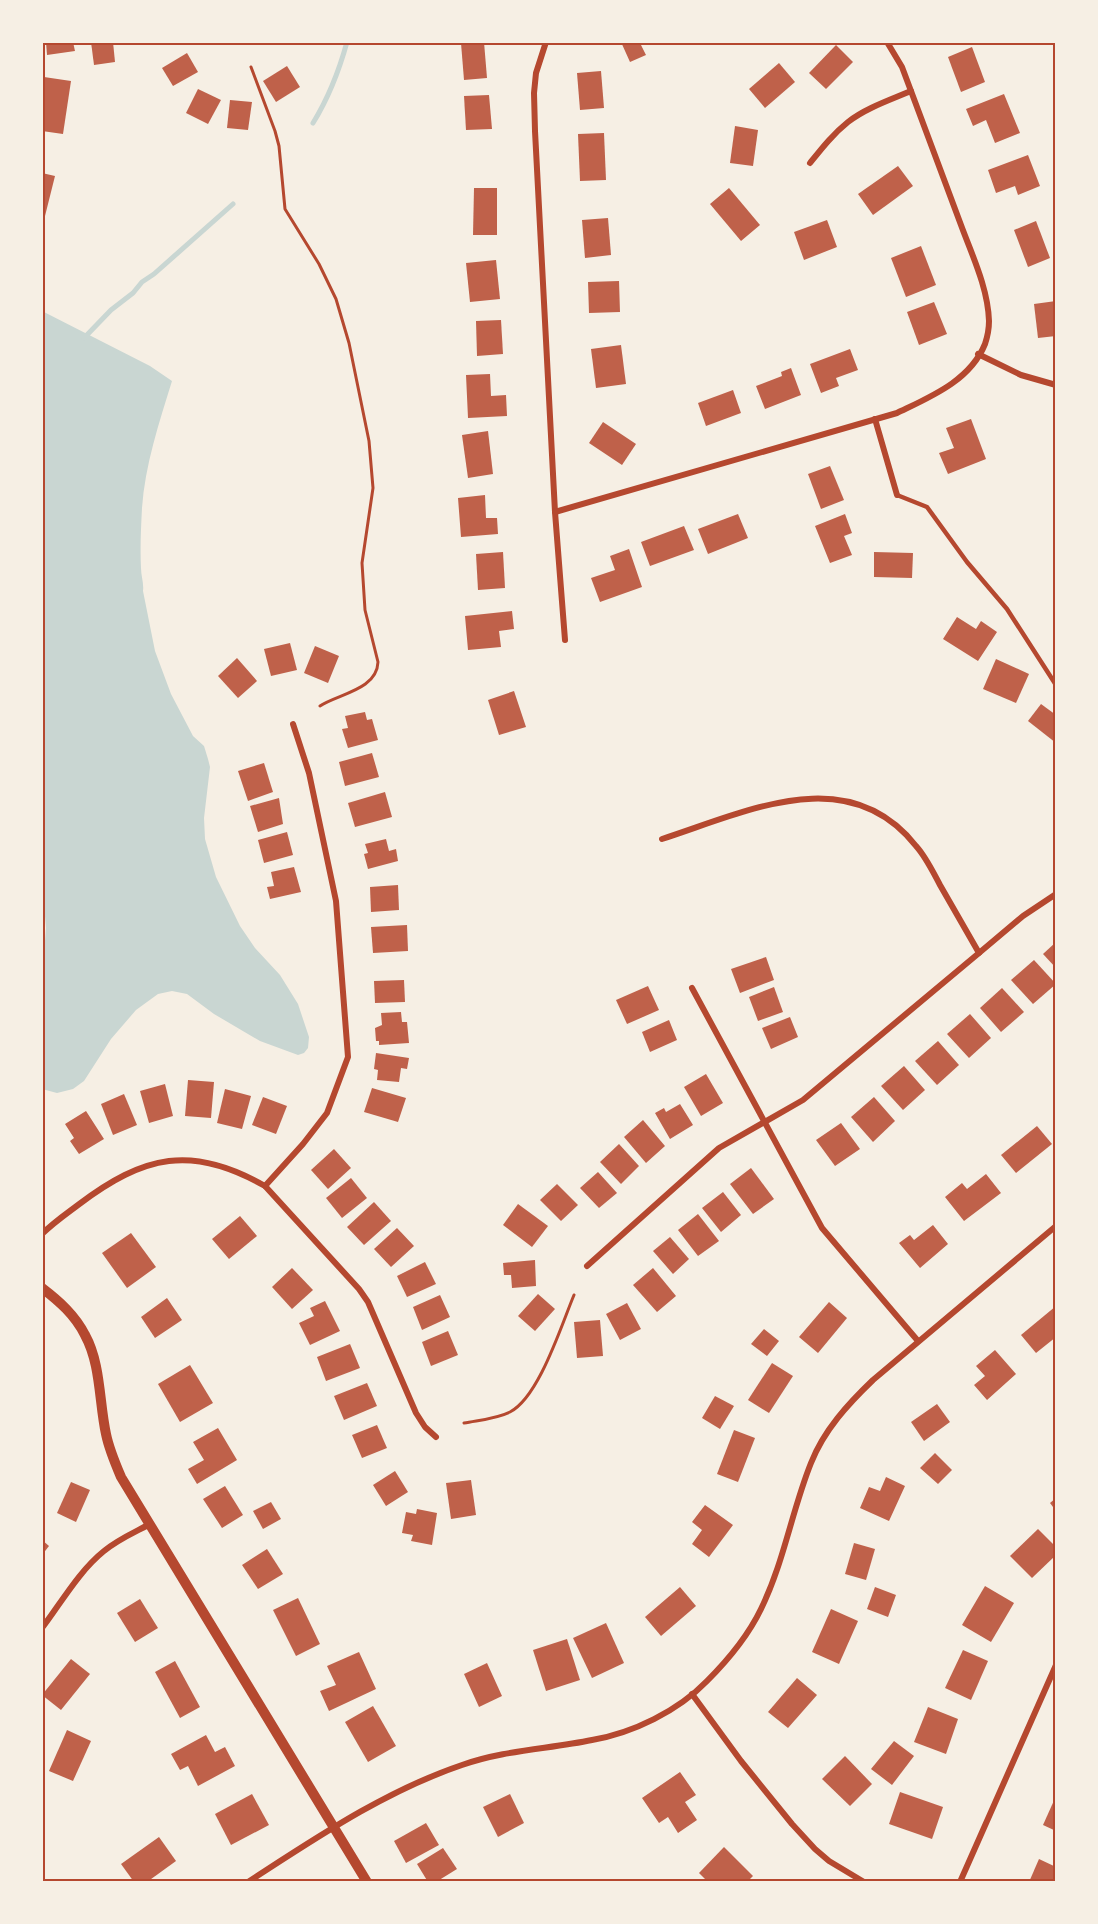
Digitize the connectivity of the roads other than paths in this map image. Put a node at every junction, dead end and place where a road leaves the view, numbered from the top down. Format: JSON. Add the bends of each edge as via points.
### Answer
{"nodes":[{"id":1,"x":546,"y":42,"type":"edge"},
{"id":2,"x":887,"y":42,"type":"edge"},
{"id":3,"x":911,"y":91,"type":"junction"},
{"id":4,"x":810,"y":163,"type":"dead end"},
{"id":5,"x":978,"y":354,"type":"junction"},
{"id":6,"x":1056,"y":386,"type":"edge"},
{"id":7,"x":875,"y":419,"type":"junction"},
{"id":8,"x":897,"y":495,"type":"joint"},
{"id":9,"x":555,"y":512,"type":"junction"},
{"id":10,"x":565,"y":640,"type":"dead end"},
{"id":11,"x":1056,"y":685,"type":"edge"},
{"id":12,"x":293,"y":724,"type":"dead end"},
{"id":13,"x":662,"y":839,"type":"dead end"},
{"id":14,"x":1056,"y":894,"type":"edge"},
{"id":15,"x":979,"y":953,"type":"junction"},
{"id":16,"x":692,"y":988,"type":"dead end"},
{"id":17,"x":765,"y":1122,"type":"junction"},
{"id":18,"x":265,"y":1186,"type":"junction"},
{"id":19,"x":1056,"y":1226,"type":"edge"},
{"id":20,"x":42,"y":1234,"type":"edge"},
{"id":21,"x":587,"y":1266,"type":"dead end"},
{"id":22,"x":42,"y":1288,"type":"edge"},
{"id":23,"x":918,"y":1341,"type":"junction"},
{"id":24,"x":436,"y":1437,"type":"dead end"},
{"id":25,"x":148,"y":1525,"type":"junction"},
{"id":26,"x":42,"y":1628,"type":"edge"},
{"id":27,"x":1056,"y":1665,"type":"edge"},
{"id":28,"x":692,"y":1695,"type":"junction"},
{"id":29,"x":334,"y":1828,"type":"junction"},
{"id":30,"x":248,"y":1882,"type":"edge"},
{"id":31,"x":367,"y":1882,"type":"edge"},
{"id":32,"x":864,"y":1882,"type":"edge"},
{"id":33,"x":960,"y":1882,"type":"edge"}],
"edges":[{"from":1,"to":9,"type":"street","via":[[536,73],[534,102]]},
{"from":2,"to":3,"type":"street"},
{"from":3,"to":4,"type":"street","via":[[849,121]]},
{"from":3,"to":5,"type":"street","via":[[987,301],[989,323],[985,344]]},
{"from":5,"to":6,"type":"street","via":[[1021,375]]},
{"from":5,"to":7,"type":"street","via":[[969,368],[946,388],[897,413]]},
{"from":7,"to":8,"type":"street"},
{"from":7,"to":9,"type":"street"},
{"from":8,"to":11,"type":"lane","via":[[927,507],[1007,609]]},
{"from":9,"to":10,"type":"street"},
{"from":12,"to":18,"type":"street","via":[[309,773],[336,901],[348,1057],[327,1113]]},
{"from":13,"to":15,"type":"street","via":[[795,799],[824,797],[857,803],[884,815],[918,847]]},
{"from":14,"to":15,"type":"street"},
{"from":15,"to":17,"type":"street","via":[[826,1083]]},
{"from":16,"to":17,"type":"street"},
{"from":17,"to":21,"type":"street","via":[[719,1148]]},
{"from":17,"to":23,"type":"street","via":[[822,1227]]},
{"from":18,"to":20,"type":"street","via":[[225,1166],[166,1161],[141,1167],[113,1181]]},
{"from":18,"to":24,"type":"street","via":[[368,1302],[416,1413]]},
{"from":19,"to":23,"type":"street"},
{"from":22,"to":25,"type":"street","via":[[63,1305],[86,1337],[111,1455]]},
{"from":23,"to":28,"type":"street","via":[[848,1405],[827,1432],[811,1462],[761,1609],[732,1653]]},
{"from":25,"to":26,"type":"street","via":[[102,1552]]},
{"from":25,"to":29,"type":"street"},
{"from":27,"to":33,"type":"street"},
{"from":28,"to":29,"type":"street","via":[[619,1733],[492,1756],[430,1776]]},
{"from":28,"to":32,"type":"street","via":[[792,1824],[829,1861]]},
{"from":29,"to":30,"type":"street"},
{"from":29,"to":31,"type":"street"}]}
